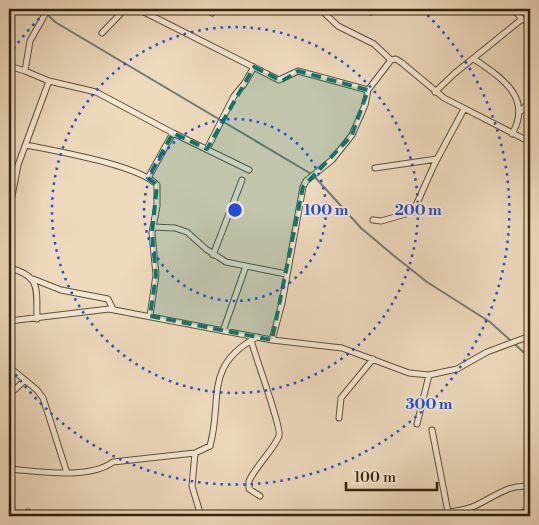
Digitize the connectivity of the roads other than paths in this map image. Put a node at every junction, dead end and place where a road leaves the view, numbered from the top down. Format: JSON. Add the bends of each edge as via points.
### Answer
{"nodes":[{"id":1,"x":48,"y":9,"type":"edge"},
{"id":2,"x":125,"y":9,"type":"edge"},
{"id":3,"x":138,"y":9,"type":"edge"},
{"id":4,"x":320,"y":9,"type":"edge"},
{"id":5,"x":389,"y":9,"type":"edge"},
{"id":6,"x":513,"y":9,"type":"edge"},
{"id":7,"x":370,"y":12,"type":"dead end"},
{"id":8,"x":522,"y":19,"type":"junction"},
{"id":9,"x":530,"y":23,"type":"edge"},
{"id":10,"x":102,"y":33,"type":"dead end"},
{"id":11,"x":474,"y":59,"type":"junction"},
{"id":12,"x":391,"y":60,"type":"junction"},
{"id":13,"x":9,"y":66,"type":"edge"},
{"id":14,"x":254,"y":66,"type":"junction"},
{"id":15,"x":25,"y":71,"type":"junction"},
{"id":16,"x":49,"y":81,"type":"junction"},
{"id":17,"x":368,"y":90,"type":"junction"},
{"id":18,"x":435,"y":92,"type":"junction"},
{"id":19,"x":530,"y":101,"type":"edge"},
{"id":20,"x":464,"y":109,"type":"junction"},
{"id":21,"x":521,"y":110,"type":"junction"},
{"id":22,"x":173,"y":134,"type":"junction"},
{"id":23,"x":512,"y":134,"type":"junction"},
{"id":24,"x":530,"y":142,"type":"edge"},
{"id":25,"x":26,"y":144,"type":"junction"},
{"id":26,"x":207,"y":149,"type":"junction"},
{"id":27,"x":438,"y":160,"type":"junction"},
{"id":28,"x":375,"y":168,"type":"dead end"},
{"id":29,"x":249,"y":170,"type":"dead end"},
{"id":30,"x":148,"y":178,"type":"junction"},
{"id":31,"x":242,"y":180,"type":"dead end"},
{"id":32,"x":9,"y":211,"type":"edge"},
{"id":33,"x":373,"y":220,"type":"dead end"},
{"id":34,"x":154,"y":227,"type":"junction"},
{"id":35,"x":213,"y":255,"type":"junction"},
{"id":36,"x":246,"y":266,"type":"junction"},
{"id":37,"x":9,"y":268,"type":"edge"},
{"id":38,"x":286,"y":274,"type":"junction"},
{"id":39,"x":33,"y":279,"type":"junction"},
{"id":40,"x":113,"y":310,"type":"junction"},
{"id":41,"x":150,"y":316,"type":"junction"},
{"id":42,"x":37,"y":319,"type":"junction"},
{"id":43,"x":9,"y":321,"type":"edge"},
{"id":44,"x":223,"y":330,"type":"junction"},
{"id":45,"x":530,"y":336,"type":"edge"},
{"id":46,"x":257,"y":337,"type":"junction"},
{"id":47,"x":252,"y":340,"type":"junction"},
{"id":48,"x":272,"y":340,"type":"junction"},
{"id":49,"x":373,"y":360,"type":"junction"},
{"id":50,"x":9,"y":368,"type":"edge"},
{"id":51,"x":430,"y":375,"type":"junction"},
{"id":52,"x":24,"y":381,"type":"junction"},
{"id":53,"x":9,"y":396,"type":"edge"},
{"id":54,"x":339,"y":418,"type":"dead end"},
{"id":55,"x":417,"y":424,"type":"dead end"},
{"id":56,"x":432,"y":430,"type":"dead end"},
{"id":57,"x":195,"y":453,"type":"junction"},
{"id":58,"x":9,"y":468,"type":"edge"},
{"id":59,"x":67,"y":472,"type":"junction"},
{"id":60,"x":530,"y":487,"type":"edge"},
{"id":61,"x":260,"y":496,"type":"dead end"},
{"id":62,"x":530,"y":509,"type":"edge"},
{"id":63,"x":448,"y":512,"type":"junction"},
{"id":64,"x":200,"y":516,"type":"edge"},
{"id":65,"x":438,"y":516,"type":"edge"},
{"id":66,"x":516,"y":516,"type":"edge"}],
"edges":[{"from":1,"to":15,"type":"street","via":[[30,41]]},
{"from":2,"to":10,"type":"street"},
{"from":3,"to":14,"type":"street"},
{"from":4,"to":12,"type":"street","via":[[338,26],[374,44]]},
{"from":5,"to":7,"type":"street"},
{"from":6,"to":8,"type":"street"},
{"from":8,"to":9,"type":"street"},
{"from":8,"to":11,"type":"street"},
{"from":11,"to":18,"type":"street"},
{"from":11,"to":21,"type":"street","via":[[512,90]]},
{"from":12,"to":17,"type":"street"},
{"from":12,"to":18,"type":"street","via":[[402,63]]},
{"from":13,"to":15,"type":"street"},
{"from":14,"to":17,"type":"street","via":[[279,80],[298,71]]},
{"from":14,"to":26,"type":"street","via":[[234,96]]},
{"from":15,"to":16,"type":"street"},
{"from":16,"to":22,"type":"street","via":[[96,92]]},
{"from":16,"to":25,"type":"street"},
{"from":17,"to":38,"type":"street","via":[[352,135],[332,160],[303,187]]},
{"from":18,"to":20,"type":"street"},
{"from":19,"to":21,"type":"street"},
{"from":20,"to":23,"type":"street"},
{"from":20,"to":27,"type":"street"},
{"from":21,"to":23,"type":"street"},
{"from":22,"to":26,"type":"street"},
{"from":22,"to":30,"type":"street"},
{"from":23,"to":24,"type":"street"},
{"from":25,"to":30,"type":"street","via":[[101,162]]},
{"from":25,"to":32,"type":"street","via":[[14,181]]},
{"from":26,"to":29,"type":"street"},
{"from":27,"to":28,"type":"street"},
{"from":27,"to":33,"type":"street","via":[[413,212],[381,221]]},
{"from":30,"to":34,"type":"street","via":[[157,186]]},
{"from":31,"to":35,"type":"street"},
{"from":34,"to":35,"type":"street","via":[[178,228],[187,232]]},
{"from":34,"to":41,"type":"street","via":[[152,241],[156,275]]},
{"from":35,"to":36,"type":"street","via":[[226,262]]},
{"from":36,"to":38,"type":"street"},
{"from":36,"to":44,"type":"street"},
{"from":37,"to":39,"type":"street"},
{"from":38,"to":48,"type":"street"},
{"from":39,"to":40,"type":"street","via":[[61,290],[108,298]]},
{"from":39,"to":42,"type":"street"},
{"from":40,"to":41,"type":"street"},
{"from":40,"to":42,"type":"street","via":[[100,309]]},
{"from":41,"to":44,"type":"street"},
{"from":42,"to":43,"type":"street"},
{"from":44,"to":46,"type":"street"},
{"from":45,"to":51,"type":"street","via":[[487,352],[457,369]]},
{"from":46,"to":47,"type":"street"},
{"from":46,"to":48,"type":"street"},
{"from":47,"to":57,"type":"street","via":[[234,352],[220,376],[214,398],[210,446]]},
{"from":47,"to":61,"type":"street","via":[[264,386],[280,428],[277,439],[249,481],[249,489]]},
{"from":48,"to":49,"type":"street","via":[[342,348]]},
{"from":49,"to":51,"type":"street"},
{"from":49,"to":54,"type":"street","via":[[340,398]]},
{"from":50,"to":52,"type":"street"},
{"from":51,"to":55,"type":"street"},
{"from":52,"to":53,"type":"street"},
{"from":52,"to":59,"type":"street","via":[[37,390],[48,408]]},
{"from":56,"to":63,"type":"street"},
{"from":57,"to":59,"type":"street","via":[[112,462],[107,466]]},
{"from":57,"to":64,"type":"street","via":[[192,486]]},
{"from":58,"to":59,"type":"street"},
{"from":60,"to":63,"type":"street","via":[[513,488],[474,506]]},
{"from":62,"to":66,"type":"street"},
{"from":63,"to":65,"type":"street"}]}
